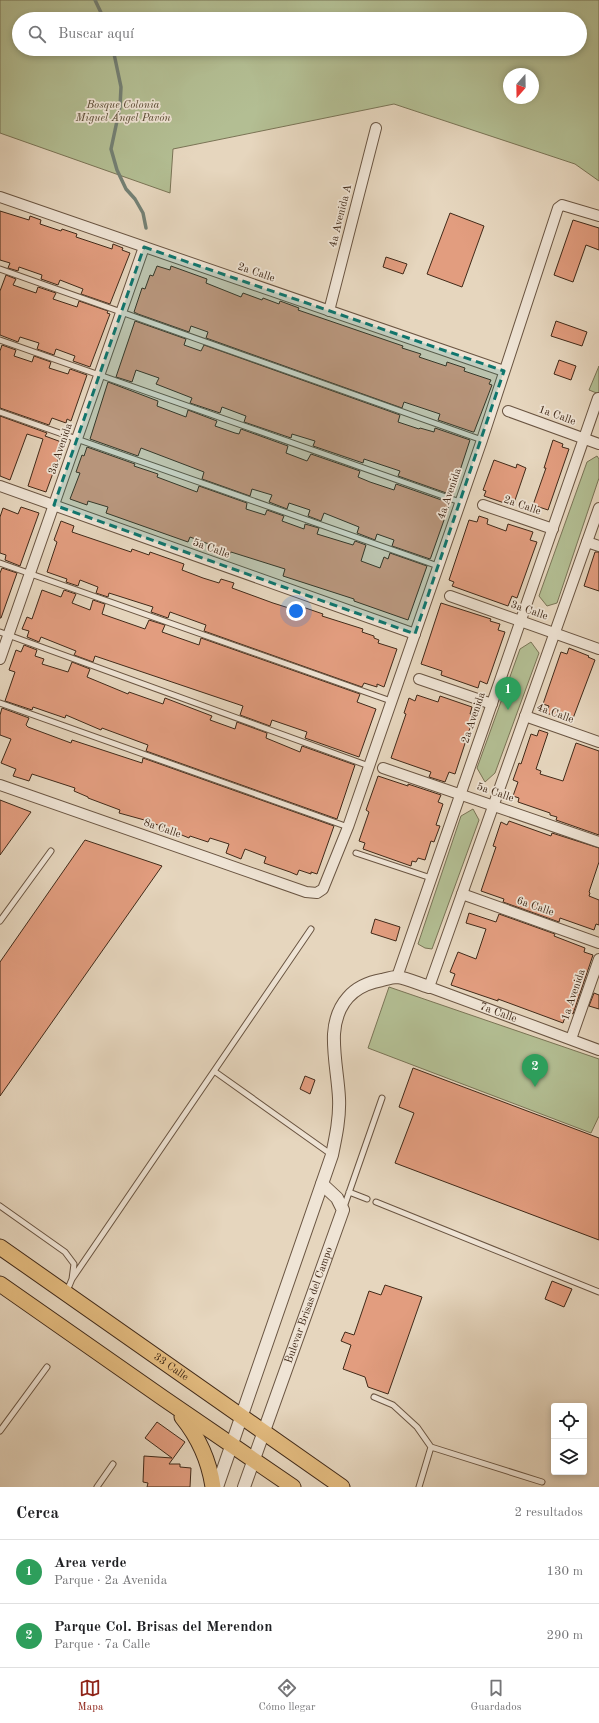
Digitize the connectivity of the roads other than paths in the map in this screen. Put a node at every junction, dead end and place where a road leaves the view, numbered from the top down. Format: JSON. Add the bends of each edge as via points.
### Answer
{"nodes":[{"id":1,"x":376,"y":128,"type":"dead end"},
{"id":2,"x":0,"y":197,"type":"edge"},
{"id":3,"x":599,"y":216,"type":"edge"},
{"id":4,"x":144,"y":247,"type":"junction"},
{"id":5,"x":0,"y":269,"type":"edge"},
{"id":6,"x":329,"y":311,"type":"junction"},
{"id":7,"x":122,"y":312,"type":"junction"},
{"id":8,"x":0,"y":340,"type":"edge"},
{"id":9,"x":504,"y":371,"type":"junction"},
{"id":10,"x":100,"y":374,"type":"junction"},
{"id":11,"x":598,"y":398,"type":"edge"},
{"id":12,"x":508,"y":411,"type":"dead end"},
{"id":13,"x":0,"y":412,"type":"edge"},
{"id":14,"x":584,"y":438,"type":"junction"},
{"id":15,"x":77,"y":439,"type":"junction"},
{"id":16,"x":482,"y":440,"type":"junction"},
{"id":17,"x":599,"y":444,"type":"edge"},
{"id":18,"x":0,"y":486,"type":"edge"},
{"id":19,"x":460,"y":502,"type":"junction"},
{"id":20,"x":54,"y":505,"type":"junction"},
{"id":21,"x":483,"y":506,"type":"dead end"},
{"id":22,"x":599,"y":508,"type":"edge"},
{"id":23,"x":553,"y":529,"type":"junction"},
{"id":24,"x":587,"y":542,"type":"junction"},
{"id":25,"x":599,"y":546,"type":"edge"},
{"id":26,"x":0,"y":563,"type":"edge"},
{"id":27,"x":438,"y":566,"type":"junction"},
{"id":28,"x":30,"y":574,"type":"junction"},
{"id":29,"x":450,"y":596,"type":"dead end"},
{"id":30,"x":521,"y":621,"type":"junction"},
{"id":31,"x":555,"y":633,"type":"junction"},
{"id":32,"x":4,"y":634,"type":"edge"},
{"id":33,"x":415,"y":634,"type":"junction"},
{"id":34,"x":599,"y":649,"type":"edge"},
{"id":35,"x":0,"y":659,"type":"edge"},
{"id":36,"x":419,"y":679,"type":"dead end"},
{"id":37,"x":391,"y":701,"type":"junction"},
{"id":38,"x":0,"y":703,"type":"edge"},
{"id":39,"x":492,"y":704,"type":"junction"},
{"id":40,"x":526,"y":716,"type":"junction"},
{"id":41,"x":599,"y":742,"type":"edge"},
{"id":42,"x":369,"y":766,"type":"junction"},
{"id":43,"x":383,"y":768,"type":"dead end"},
{"id":44,"x":0,"y":785,"type":"edge"},
{"id":45,"x":460,"y":794,"type":"junction"},
{"id":46,"x":494,"y":806,"type":"junction"},
{"id":47,"x":348,"y":827,"type":"junction"},
{"id":48,"x":599,"y":842,"type":"edge"},
{"id":49,"x":51,"y":851,"type":"dead end"},
{"id":50,"x":356,"y":853,"type":"dead end"},
{"id":51,"x":431,"y":878,"type":"junction"},
{"id":52,"x":317,"y":893,"type":"joint"},
{"id":53,"x":462,"y":894,"type":"junction"},
{"id":54,"x":0,"y":921,"type":"edge"},
{"id":55,"x":311,"y":929,"type":"dead end"},
{"id":56,"x":599,"y":943,"type":"edge"},
{"id":57,"x":599,"y":959,"type":"edge"},
{"id":58,"x":397,"y":977,"type":"junction"},
{"id":59,"x":429,"y":987,"type":"junction"},
{"id":60,"x":571,"y":1040,"type":"junction"},
{"id":61,"x":599,"y":1050,"type":"edge"},
{"id":62,"x":214,"y":1071,"type":"junction"},
{"id":63,"x":382,"y":1098,"type":"dead end"},
{"id":64,"x":332,"y":1155,"type":"junction"},
{"id":65,"x":322,"y":1184,"type":"junction"},
{"id":66,"x":350,"y":1192,"type":"junction"},
{"id":67,"x":367,"y":1199,"type":"dead end"},
{"id":68,"x":376,"y":1202,"type":"dead end"},
{"id":69,"x":0,"y":1206,"type":"edge"},
{"id":70,"x":343,"y":1210,"type":"junction"},
{"id":71,"x":0,"y":1248,"type":"edge"},
{"id":72,"x":72,"y":1279,"type":"junction"},
{"id":73,"x":0,"y":1284,"type":"edge"},
{"id":74,"x":599,"y":1292,"type":"edge"},
{"id":75,"x":66,"y":1294,"type":"junction"},
{"id":76,"x":47,"y":1367,"type":"dead end"},
{"id":77,"x":374,"y":1397,"type":"dead end"},
{"id":78,"x":163,"y":1398,"type":"junction"},
{"id":79,"x":241,"y":1416,"type":"junction"},
{"id":80,"x":0,"y":1431,"type":"edge"},
{"id":81,"x":264,"y":1432,"type":"junction"},
{"id":82,"x":232,"y":1445,"type":"junction"},
{"id":83,"x":432,"y":1447,"type":"junction"},
{"id":84,"x":253,"y":1460,"type":"junction"},
{"id":85,"x":113,"y":1464,"type":"dead end"},
{"id":86,"x":542,"y":1482,"type":"dead end"},
{"id":87,"x":97,"y":1487,"type":"edge"},
{"id":88,"x":213,"y":1487,"type":"edge"},
{"id":89,"x":217,"y":1487,"type":"edge"},
{"id":90,"x":244,"y":1487,"type":"edge"},
{"id":91,"x":293,"y":1487,"type":"edge"},
{"id":92,"x":342,"y":1487,"type":"edge"},
{"id":93,"x":419,"y":1487,"type":"edge"}],
"edges":[{"from":1,"to":6,"type":"street","name":"4a Avenida A"},
{"from":2,"to":4,"type":"street","name":"2a Calle"},
{"from":3,"to":9,"type":"street","name":"4a Avenida","via":[[562,205],[558,208]]},
{"from":4,"to":6,"type":"street","name":"2a Calle"},
{"from":4,"to":7,"type":"street","name":"3a Avenida"},
{"from":5,"to":7,"type":"lane"},
{"from":6,"to":9,"type":"street","name":"2a Calle"},
{"from":7,"to":10,"type":"street","name":"3a Avenida"},
{"from":7,"to":16,"type":"lane"},
{"from":8,"to":10,"type":"lane"},
{"from":9,"to":16,"type":"street","name":"4a Avenida"},
{"from":10,"to":15,"type":"street","name":"3a Avenida"},
{"from":10,"to":19,"type":"lane"},
{"from":11,"to":14,"type":"street","name":"2a Avenida"},
{"from":12,"to":14,"type":"street","name":"1a Calle"},
{"from":13,"to":15,"type":"lane"},
{"from":14,"to":17,"type":"street","name":"1a Calle"},
{"from":14,"to":23,"type":"street","name":"2a Avenida"},
{"from":15,"to":20,"type":"street","name":"3a Avenida"},
{"from":15,"to":27,"type":"lane"},
{"from":16,"to":19,"type":"street","name":"4a Avenida"},
{"from":18,"to":20,"type":"street","name":"5a Calle"},
{"from":19,"to":27,"type":"street","name":"4a Avenida"},
{"from":20,"to":28,"type":"street","name":"3a Avenida"},
{"from":20,"to":33,"type":"street","name":"5a Calle"},
{"from":21,"to":23,"type":"street","name":"2a Calle"},
{"from":22,"to":24,"type":"street"},
{"from":23,"to":30,"type":"street","name":"2a Avenida"},
{"from":24,"to":25,"type":"street"},
{"from":24,"to":31,"type":"street"},
{"from":26,"to":28,"type":"lane"},
{"from":27,"to":33,"type":"street","name":"4a Avenida"},
{"from":28,"to":32,"type":"street","name":"3a Avenida"},
{"from":28,"to":37,"type":"lane"},
{"from":29,"to":30,"type":"street","name":"3a Calle"},
{"from":30,"to":31,"type":"street","name":"3a Calle"},
{"from":30,"to":39,"type":"street","name":"2a Avenida"},
{"from":31,"to":34,"type":"street","name":"3a Calle"},
{"from":31,"to":40,"type":"street"},
{"from":32,"to":35,"type":"street","name":"3a Avenida"},
{"from":32,"to":42,"type":"lane"},
{"from":33,"to":37,"type":"street","name":"4a Avenida"},
{"from":36,"to":39,"type":"street"},
{"from":37,"to":42,"type":"street","name":"4a Avenida"},
{"from":38,"to":47,"type":"lane"},
{"from":39,"to":45,"type":"street","name":"2a Avenida"},
{"from":40,"to":41,"type":"street","name":"4a Calle"},
{"from":40,"to":46,"type":"street"},
{"from":42,"to":47,"type":"street","name":"4a Avenida"},
{"from":43,"to":45,"type":"street","name":"5a Calle"},
{"from":44,"to":52,"type":"street","name":"8a Calle","via":[[306,892]]},
{"from":45,"to":46,"type":"street","name":"5a Calle"},
{"from":45,"to":51,"type":"street","name":"2a Avenida"},
{"from":46,"to":48,"type":"street","name":"5a Calle"},
{"from":46,"to":53,"type":"street"},
{"from":47,"to":52,"type":"street","name":"4a Avenida","via":[[325,886]]},
{"from":49,"to":54,"type":"lane"},
{"from":50,"to":51,"type":"lane"},
{"from":51,"to":58,"type":"street","name":"2a Avenida"},
{"from":53,"to":56,"type":"street","name":"6a Calle"},
{"from":53,"to":59,"type":"street"},
{"from":55,"to":62,"type":"lane"},
{"from":57,"to":60,"type":"street","name":"1a Avenida"},
{"from":58,"to":59,"type":"street","name":"7a Calle"},
{"from":58,"to":64,"type":"street","via":[[368,982],[352,993],[336,1018],[334,1034],[339,1099],[338,1129]]},
{"from":59,"to":60,"type":"street","name":"7a Calle"},
{"from":60,"to":61,"type":"street","name":"7a Calle"},
{"from":62,"to":64,"type":"lane"},
{"from":62,"to":72,"type":"lane"},
{"from":63,"to":66,"type":"lane"},
{"from":64,"to":65,"type":"street"},
{"from":65,"to":70,"type":"street","via":[[337,1198]]},
{"from":65,"to":79,"type":"street"},
{"from":66,"to":67,"type":"lane"},
{"from":66,"to":70,"type":"lane"},
{"from":68,"to":74,"type":"lane"},
{"from":69,"to":72,"type":"lane","via":[[65,1252],[74,1264]]},
{"from":70,"to":81,"type":"street","name":"Bulevar Brisas del Campo"},
{"from":71,"to":75,"type":"main road","name":"33 Calle"},
{"from":72,"to":75,"type":"lane"},
{"from":73,"to":78,"type":"main road"},
{"from":75,"to":79,"type":"main road","name":"33 Calle"},
{"from":76,"to":80,"type":"lane"},
{"from":77,"to":83,"type":"lane","via":[[393,1405],[417,1427]]},
{"from":78,"to":82,"type":"main road"},
{"from":78,"to":88,"type":"main road","via":[[180,1413],[204,1450]]},
{"from":79,"to":81,"type":"main road","name":"33 Calle"},
{"from":79,"to":82,"type":"street"},
{"from":81,"to":84,"type":"street","name":"Bulevar Brisas del Campo"},
{"from":81,"to":92,"type":"main road","name":"33 Calle"},
{"from":82,"to":84,"type":"main road"},
{"from":82,"to":89,"type":"street"},
{"from":83,"to":86,"type":"lane"},
{"from":83,"to":93,"type":"lane"},
{"from":84,"to":90,"type":"street","name":"Bulevar Brisas del Campo"},
{"from":84,"to":91,"type":"main road"},
{"from":85,"to":87,"type":"lane"}]}
